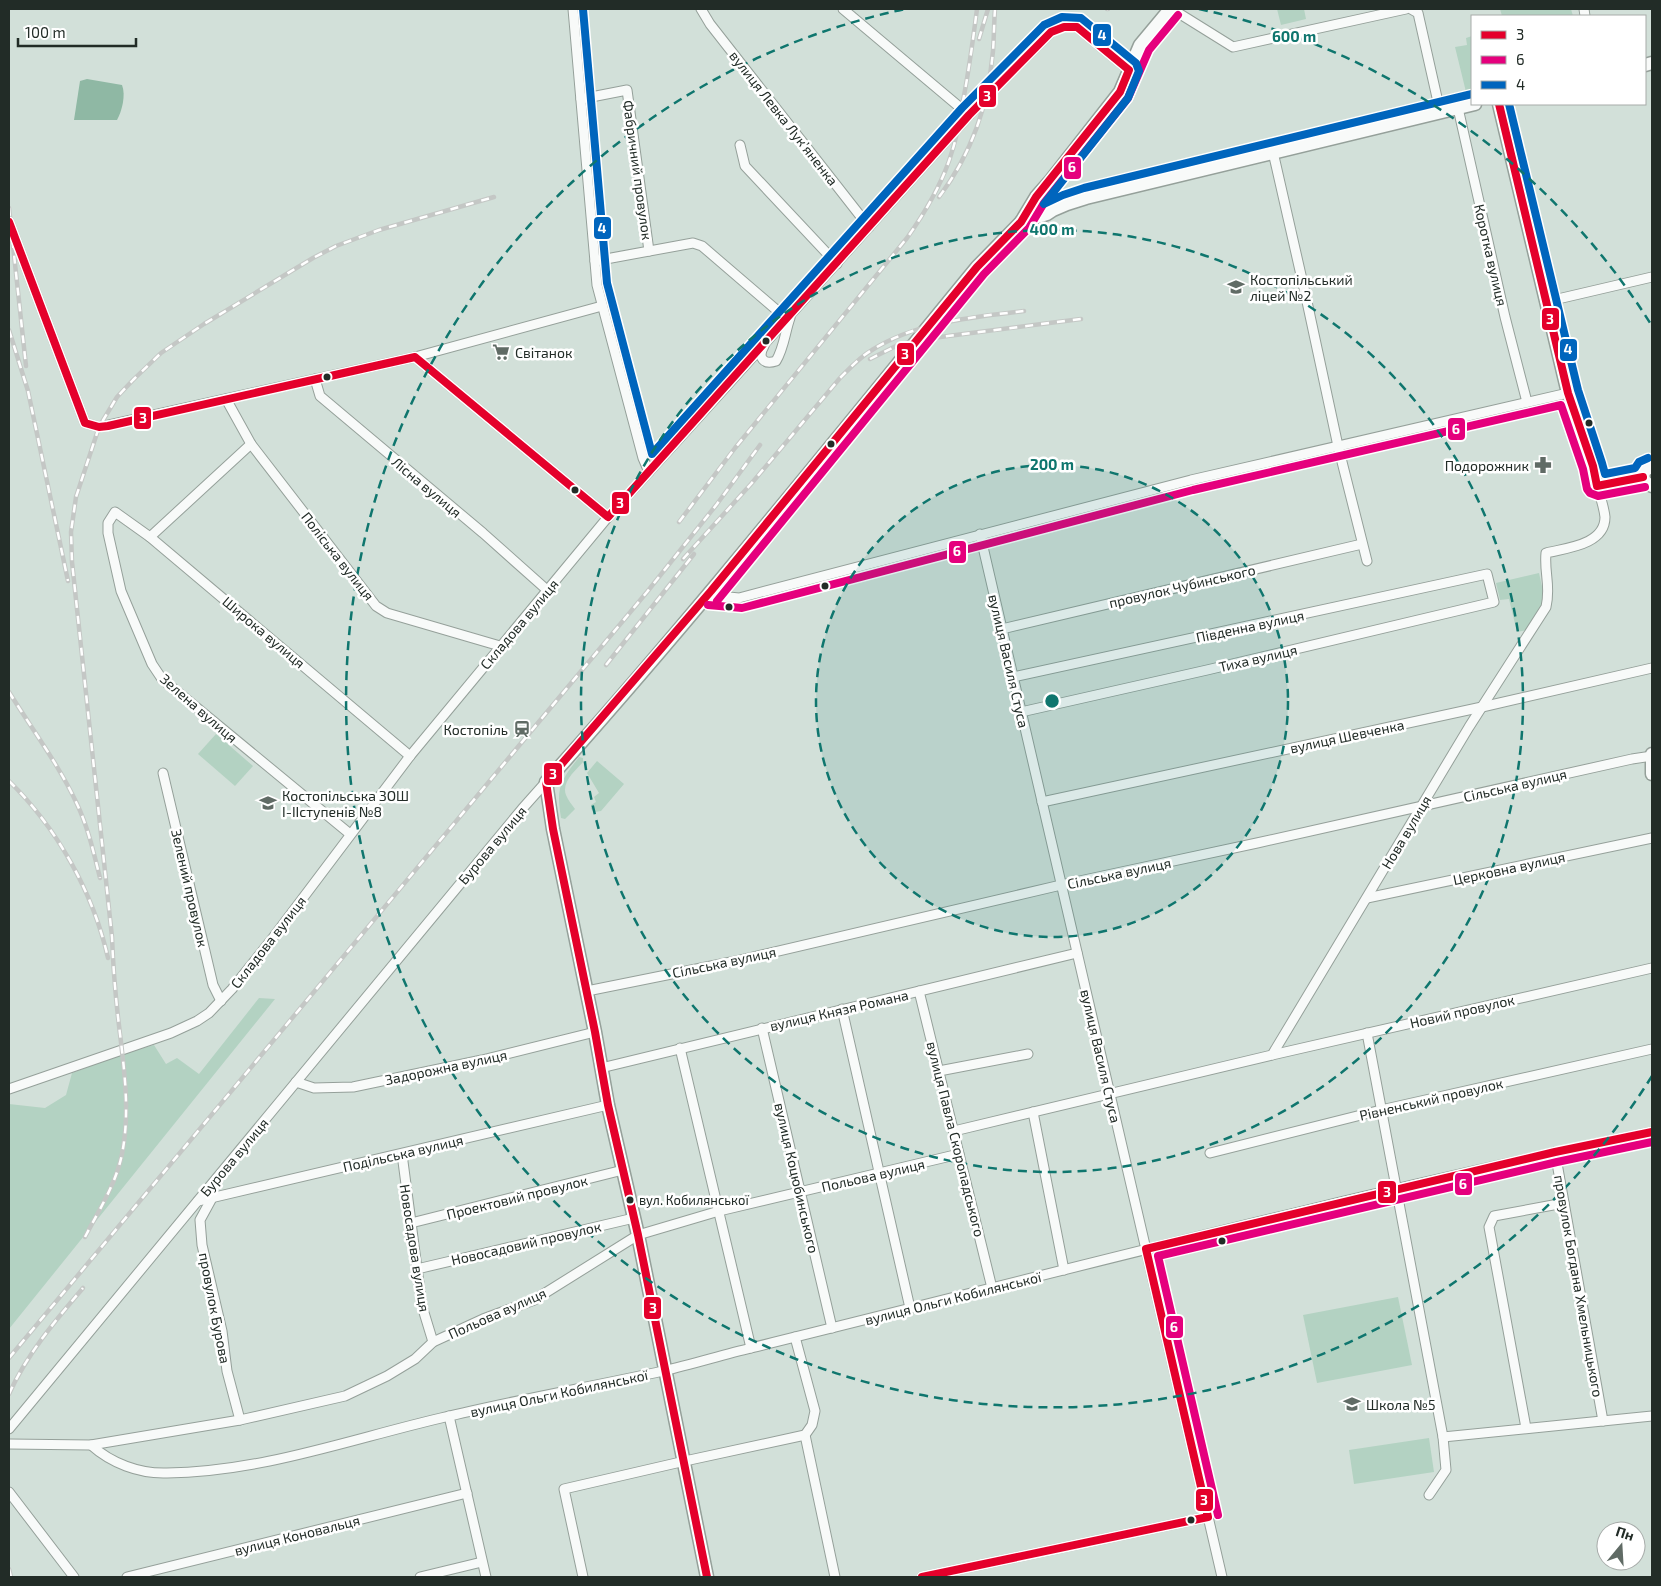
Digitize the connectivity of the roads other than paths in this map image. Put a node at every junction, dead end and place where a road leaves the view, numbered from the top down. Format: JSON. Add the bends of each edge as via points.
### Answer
{"nodes":[{"id":1,"x":573,"y":9,"type":"edge"},
{"id":2,"x":701,"y":9,"type":"edge"},
{"id":3,"x":1170,"y":9,"type":"edge"},
{"id":4,"x":1406,"y":9,"type":"edge"},
{"id":5,"x":1411,"y":9,"type":"edge"},
{"id":6,"x":849,"y":11,"type":"edge"},
{"id":7,"x":1129,"y":70,"type":"junction"},
{"id":8,"x":581,"y":99,"type":"junction"},
{"id":9,"x":1471,"y":105,"type":"edge"},
{"id":10,"x":1499,"y":105,"type":"edge"},
{"id":11,"x":1458,"y":108,"type":"junction"},
{"id":12,"x":1440,"y":111,"type":"junction"},
{"id":13,"x":969,"y":115,"type":"junction"},
{"id":14,"x":740,"y":145,"type":"dead end"},
{"id":15,"x":1273,"y":152,"type":"junction"},
{"id":16,"x":1051,"y":180,"type":"junction"},
{"id":17,"x":1036,"y":197,"type":"junction"},
{"id":18,"x":1051,"y":205,"type":"junction"},
{"id":19,"x":1021,"y":222,"type":"junction"},
{"id":20,"x":10,"y":226,"type":"edge"},
{"id":21,"x":869,"y":227,"type":"junction"},
{"id":22,"x":650,"y":251,"type":"junction"},
{"id":23,"x":595,"y":261,"type":"junction"},
{"id":24,"x":837,"y":264,"type":"junction"},
{"id":25,"x":1652,"y":277,"type":"edge"},
{"id":26,"x":1546,"y":302,"type":"junction"},
{"id":27,"x":602,"y":306,"type":"junction"},
{"id":28,"x":789,"y":316,"type":"junction"},
{"id":29,"x":768,"y":341,"type":"junction"},
{"id":30,"x":415,"y":357,"type":"junction"},
{"id":31,"x":315,"y":379,"type":"junction"},
{"id":32,"x":1568,"y":393,"type":"junction"},
{"id":33,"x":226,"y":399,"type":"junction"},
{"id":34,"x":1527,"y":402,"type":"junction"},
{"id":35,"x":251,"y":444,"type":"junction"},
{"id":36,"x":1338,"y":446,"type":"junction"},
{"id":37,"x":1652,"y":467,"type":"edge"},
{"id":38,"x":649,"y":472,"type":"junction"},
{"id":39,"x":1648,"y":481,"type":"edge"},
{"id":40,"x":1597,"y":486,"type":"junction"},
{"id":41,"x":115,"y":512,"type":"joint"},
{"id":42,"x":608,"y":517,"type":"junction"},
{"id":43,"x":980,"y":534,"type":"junction"},
{"id":44,"x":150,"y":536,"type":"junction"},
{"id":45,"x":1362,"y":544,"type":"junction"},
{"id":46,"x":1367,"y":561,"type":"dead end"},
{"id":47,"x":1487,"y":574,"type":"joint"},
{"id":48,"x":547,"y":590,"type":"junction"},
{"id":49,"x":709,"y":595,"type":"junction"},
{"id":50,"x":1002,"y":629,"type":"junction"},
{"id":51,"x":500,"y":646,"type":"junction"},
{"id":52,"x":1652,"y":668,"type":"edge"},
{"id":53,"x":1013,"y":677,"type":"junction"},
{"id":54,"x":1482,"y":707,"type":"junction"},
{"id":55,"x":1021,"y":712,"type":"junction"},
{"id":56,"x":1652,"y":755,"type":"edge"},
{"id":57,"x":410,"y":756,"type":"junction"},
{"id":58,"x":163,"y":772,"type":"dead end"},
{"id":59,"x":1652,"y":774,"type":"edge"},
{"id":60,"x":546,"y":782,"type":"junction"},
{"id":61,"x":1042,"y":802,"type":"junction"},
{"id":62,"x":1421,"y":807,"type":"junction"},
{"id":63,"x":350,"y":834,"type":"junction"},
{"id":64,"x":1652,"y":838,"type":"edge"},
{"id":65,"x":1061,"y":885,"type":"junction"},
{"id":66,"x":1367,"y":898,"type":"junction"},
{"id":67,"x":1077,"y":953,"type":"junction"},
{"id":68,"x":1652,"y":968,"type":"edge"},
{"id":69,"x":587,"y":991,"type":"junction"},
{"id":70,"x":920,"y":991,"type":"junction"},
{"id":71,"x":221,"y":1001,"type":"junction"},
{"id":72,"x":842,"y":1009,"type":"junction"},
{"id":73,"x":762,"y":1028,"type":"junction"},
{"id":74,"x":595,"y":1032,"type":"junction"},
{"id":75,"x":1367,"y":1032,"type":"junction"},
{"id":76,"x":680,"y":1048,"type":"junction"},
{"id":77,"x":1652,"y":1049,"type":"edge"},
{"id":78,"x":1028,"y":1054,"type":"dead end"},
{"id":79,"x":1272,"y":1054,"type":"junction"},
{"id":80,"x":601,"y":1068,"type":"junction"},
{"id":81,"x":939,"y":1071,"type":"junction"},
{"id":82,"x":296,"y":1082,"type":"junction"},
{"id":83,"x":9,"y":1089,"type":"edge"},
{"id":84,"x":1110,"y":1093,"type":"junction"},
{"id":85,"x":608,"y":1105,"type":"junction"},
{"id":86,"x":1381,"y":1110,"type":"junction"},
{"id":87,"x":1032,"y":1112,"type":"junction"},
{"id":88,"x":954,"y":1131,"type":"junction"},
{"id":89,"x":1652,"y":1132,"type":"edge"},
{"id":90,"x":1555,"y":1152,"type":"junction"},
{"id":91,"x":1210,"y":1153,"type":"dead end"},
{"id":92,"x":402,"y":1154,"type":"junction"},
{"id":93,"x":959,"y":1154,"type":"junction"},
{"id":94,"x":623,"y":1170,"type":"junction"},
{"id":95,"x":879,"y":1173,"type":"junction"},
{"id":96,"x":1395,"y":1190,"type":"junction"},
{"id":97,"x":800,"y":1192,"type":"junction"},
{"id":98,"x":212,"y":1198,"type":"junction"},
{"id":99,"x":198,"y":1201,"type":"junction"},
{"id":100,"x":1564,"y":1203,"type":"junction"},
{"id":101,"x":719,"y":1211,"type":"junction"},
{"id":102,"x":634,"y":1218,"type":"junction"},
{"id":103,"x":411,"y":1223,"type":"junction"},
{"id":104,"x":638,"y":1235,"type":"junction"},
{"id":105,"x":1146,"y":1249,"type":"junction"},
{"id":106,"x":417,"y":1269,"type":"junction"},
{"id":107,"x":1064,"y":1270,"type":"junction"},
{"id":108,"x":992,"y":1288,"type":"junction"},
{"id":109,"x":910,"y":1308,"type":"junction"},
{"id":110,"x":832,"y":1328,"type":"junction"},
{"id":111,"x":795,"y":1337,"type":"junction"},
{"id":112,"x":433,"y":1342,"type":"junction"},
{"id":113,"x":751,"y":1348,"type":"junction"},
{"id":114,"x":666,"y":1370,"type":"junction"},
{"id":115,"x":449,"y":1416,"type":"junction"},
{"id":116,"x":1652,"y":1416,"type":"edge"},
{"id":117,"x":240,"y":1420,"type":"junction"},
{"id":118,"x":1603,"y":1421,"type":"junction"},
{"id":119,"x":1526,"y":1428,"type":"junction"},
{"id":120,"x":9,"y":1429,"type":"edge"},
{"id":121,"x":806,"y":1435,"type":"junction"},
{"id":122,"x":1443,"y":1437,"type":"junction"},
{"id":123,"x":9,"y":1444,"type":"edge"},
{"id":124,"x":91,"y":1445,"type":"junction"},
{"id":125,"x":684,"y":1461,"type":"junction"},
{"id":126,"x":9,"y":1492,"type":"edge"},
{"id":127,"x":467,"y":1493,"type":"junction"},
{"id":128,"x":1429,"y":1495,"type":"dead end"},
{"id":129,"x":1208,"y":1517,"type":"junction"},
{"id":130,"x":482,"y":1562,"type":"junction"},
{"id":131,"x":74,"y":1577,"type":"edge"},
{"id":132,"x":126,"y":1577,"type":"edge"},
{"id":133,"x":420,"y":1577,"type":"edge"},
{"id":134,"x":486,"y":1577,"type":"edge"},
{"id":135,"x":583,"y":1577,"type":"edge"},
{"id":136,"x":707,"y":1577,"type":"edge"},
{"id":137,"x":835,"y":1577,"type":"edge"},
{"id":138,"x":922,"y":1577,"type":"edge"},
{"id":139,"x":1222,"y":1577,"type":"edge"}],
"edges":[{"from":1,"to":8,"type":"street"},
{"from":2,"to":21,"type":"street","name":"вулиця Левка Лукʼяненка"},
{"from":3,"to":4,"type":"street","via":[[1233,47]]},
{"from":3,"to":7,"type":"main road","via":[[1140,45]]},
{"from":5,"to":12,"type":"street","via":[[1418,13]]},
{"from":6,"to":13,"type":"street"},
{"from":7,"to":13,"type":"street","name":"Складова вулиця","via":[[1077,27],[1061,27],[1051,32]]},
{"from":7,"to":16,"type":"main road","via":[[1120,92]]},
{"from":8,"to":22,"type":"street","name":"Фабричний провулок","via":[[627,90]]},
{"from":8,"to":23,"type":"street"},
{"from":9,"to":11,"type":"main road"},
{"from":10,"to":26,"type":"main road","name":"Нова вулиця"},
{"from":11,"to":12,"type":"main road"},
{"from":11,"to":34,"type":"street","name":"Коротка вулиця"},
{"from":12,"to":15,"type":"main road"},
{"from":13,"to":21,"type":"street","name":"Складова вулиця"},
{"from":14,"to":24,"type":"street","via":[[745,166]]},
{"from":15,"to":18,"type":"main road","via":[[1067,204]]},
{"from":15,"to":36,"type":"street"},
{"from":16,"to":17,"type":"main road"},
{"from":16,"to":18,"type":"main road"},
{"from":17,"to":18,"type":"main road","via":[[1046,193]]},
{"from":17,"to":18,"type":"main road","via":[[1033,207],[1037,213]]},
{"from":17,"to":19,"type":"main road"},
{"from":18,"to":19,"type":"main road"},
{"from":19,"to":49,"type":"main road","name":"Бурова вулиця","via":[[977,267]]},
{"from":20,"to":33,"type":"street","via":[[85,423],[99,428]]},
{"from":21,"to":24,"type":"street","name":"Складова вулиця"},
{"from":22,"to":23,"type":"street"},
{"from":22,"to":28,"type":"street","name":"Фабричний провулок","via":[[693,243],[702,246]]},
{"from":23,"to":27,"type":"street"},
{"from":24,"to":28,"type":"street","name":"Складова вулиця"},
{"from":25,"to":26,"type":"street"},
{"from":26,"to":32,"type":"main road","name":"Нова вулиця"},
{"from":27,"to":30,"type":"street"},
{"from":27,"to":38,"type":"street"},
{"from":28,"to":29,"type":"street","name":"Складова вулиця"},
{"from":28,"to":29,"type":"street","via":[[780,356],[770,363],[761,357]]},
{"from":29,"to":38,"type":"street","name":"Складова вулиця"},
{"from":30,"to":31,"type":"street"},
{"from":30,"to":42,"type":"street"},
{"from":31,"to":33,"type":"street"},
{"from":31,"to":48,"type":"street","name":"Лісна вулиця","via":[[320,396]]},
{"from":32,"to":34,"type":"street"},
{"from":32,"to":40,"type":"main road","name":"Нова вулиця"},
{"from":33,"to":35,"type":"street","name":"Поліська вулиця"},
{"from":34,"to":36,"type":"street"},
{"from":35,"to":44,"type":"street"},
{"from":35,"to":51,"type":"street","name":"Поліська вулиця","via":[[376,606]]},
{"from":36,"to":43,"type":"street"},
{"from":36,"to":45,"type":"street"},
{"from":37,"to":39,"type":"main road","via":[[1645,470]]},
{"from":38,"to":42,"type":"street","name":"Складова вулиця"},
{"from":39,"to":40,"type":"main road"},
{"from":40,"to":54,"type":"street","name":"Нова вулиця","via":[[1605,518],[1600,532],[1589,542],[1546,552],[1549,588],[1546,607]]},
{"from":41,"to":44,"type":"street","name":"Широка вулиця"},
{"from":41,"to":63,"type":"street","name":"Зелена вулиця","via":[[108,523],[108,533],[120,591],[152,664],[162,679]]},
{"from":42,"to":48,"type":"street","name":"Складова вулиця"},
{"from":43,"to":49,"type":"street","via":[[739,598]]},
{"from":43,"to":50,"type":"street","name":"вулиця Василя Стуса"},
{"from":44,"to":57,"type":"street","name":"Широка вулиця"},
{"from":45,"to":46,"type":"street"},
{"from":45,"to":50,"type":"street","name":"провулок Чубинського"},
{"from":47,"to":53,"type":"street","name":"Південна вулиця"},
{"from":47,"to":55,"type":"street","name":"Тиха вулиця","via":[[1494,602]]},
{"from":48,"to":51,"type":"street","name":"Складова вулиця"},
{"from":49,"to":60,"type":"main road","name":"Бурова вулиця"},
{"from":50,"to":53,"type":"street","name":"вулиця Василя Стуса"},
{"from":51,"to":57,"type":"street","name":"Складова вулиця"},
{"from":52,"to":54,"type":"street","name":"вулиця Шевченка"},
{"from":53,"to":55,"type":"street","name":"вулиця Василя Стуса"},
{"from":54,"to":61,"type":"street","name":"вулиця Шевченка"},
{"from":54,"to":62,"type":"street","name":"Нова вулиця"},
{"from":55,"to":61,"type":"street","name":"вулиця Василя Стуса"},
{"from":56,"to":59,"type":"main road"},
{"from":56,"to":62,"type":"street","name":"Сільська вулиця"},
{"from":57,"to":63,"type":"street","name":"Складова вулиця"},
{"from":58,"to":71,"type":"street","name":"Зелений провулок","via":[[213,985]]},
{"from":60,"to":69,"type":"main road"},
{"from":60,"to":82,"type":"street","name":"Бурова вулиця"},
{"from":61,"to":65,"type":"street","name":"вулиця Василя Стуса"},
{"from":62,"to":65,"type":"street","name":"Сільська вулиця"},
{"from":62,"to":66,"type":"street","name":"Нова вулиця"},
{"from":63,"to":71,"type":"street","name":"Складова вулиця"},
{"from":64,"to":66,"type":"street","name":"Церковна вулиця"},
{"from":65,"to":67,"type":"street","name":"вулиця Василя Стуса"},
{"from":65,"to":69,"type":"street","name":"Сільська вулиця","via":[[736,961]]},
{"from":66,"to":79,"type":"street","name":"Нова вулиця"},
{"from":67,"to":70,"type":"street","name":"вулиця Князя Романа"},
{"from":67,"to":84,"type":"street","name":"вулиця Василя Стуса"},
{"from":68,"to":75,"type":"street","name":"Новий провулок"},
{"from":69,"to":74,"type":"main road"},
{"from":70,"to":72,"type":"street","name":"вулиця Князя Романа"},
{"from":70,"to":81,"type":"street","name":"вулиця Павла Скоропадського"},
{"from":71,"to":83,"type":"street","name":"Складова вулиця","via":[[197,1021],[171,1033]]},
{"from":72,"to":73,"type":"street","name":"вулиця Князя Романа"},
{"from":72,"to":95,"type":"street"},
{"from":73,"to":76,"type":"street","name":"вулиця Князя Романа"},
{"from":73,"to":97,"type":"street","name":"вулиця Коцюбинського"},
{"from":74,"to":80,"type":"main road"},
{"from":74,"to":82,"type":"street","name":"Задорожна вулиця","via":[[353,1087],[314,1088]]},
{"from":75,"to":79,"type":"street","name":"Новий провулок"},
{"from":75,"to":86,"type":"street"},
{"from":76,"to":80,"type":"street","name":"вулиця Князя Романа"},
{"from":76,"to":101,"type":"street"},
{"from":77,"to":86,"type":"street","name":"Рівненський провулок"},
{"from":78,"to":81,"type":"street"},
{"from":79,"to":84,"type":"street"},
{"from":80,"to":85,"type":"main road"},
{"from":81,"to":88,"type":"street","name":"вулиця Павла Скоропадського"},
{"from":82,"to":99,"type":"street","name":"Бурова вулиця"},
{"from":84,"to":87,"type":"street"},
{"from":84,"to":105,"type":"street","name":"вулиця Василя Стуса"},
{"from":85,"to":92,"type":"street","name":"Подільська вулиця"},
{"from":85,"to":94,"type":"main road"},
{"from":86,"to":91,"type":"street","name":"Рівненський провулок"},
{"from":86,"to":96,"type":"street"},
{"from":87,"to":88,"type":"street"},
{"from":87,"to":107,"type":"street"},
{"from":88,"to":93,"type":"street","name":"вулиця Павла Скоропадського"},
{"from":89,"to":90,"type":"street","name":"вулиця Ольги Кобилянської"},
{"from":90,"to":96,"type":"street","name":"вулиця Ольги Кобилянської"},
{"from":90,"to":100,"type":"street","name":"провулок Богдана Хмельницького"},
{"from":92,"to":98,"type":"street","name":"Подільська вулиця"},
{"from":92,"to":103,"type":"street","name":"Новосадова вулиця"},
{"from":93,"to":95,"type":"street","name":"Польова вулиця"},
{"from":93,"to":108,"type":"street","name":"вулиця Павла Скоропадського"},
{"from":94,"to":102,"type":"main road"},
{"from":94,"to":103,"type":"street","name":"Проектовий провулок"},
{"from":95,"to":97,"type":"street","name":"Польова вулиця"},
{"from":95,"to":109,"type":"street"},
{"from":96,"to":105,"type":"street","name":"вулиця Ольги Кобилянської"},
{"from":96,"to":122,"type":"street"},
{"from":97,"to":101,"type":"street","name":"Польова вулиця"},
{"from":97,"to":110,"type":"street","name":"вулиця Коцюбинського"},
{"from":98,"to":99,"type":"street","name":"Подільська вулиця"},
{"from":98,"to":117,"type":"street","name":"провулок Бурова","via":[[200,1220],[202,1245]]},
{"from":99,"to":120,"type":"street","name":"Бурова вулиця"},
{"from":100,"to":118,"type":"street","name":"провулок Богдана Хмельницького"},
{"from":100,"to":119,"type":"street","via":[[1494,1216],[1489,1227]]},
{"from":101,"to":104,"type":"street","name":"Польова вулиця"},
{"from":101,"to":113,"type":"street"},
{"from":102,"to":104,"type":"main road"},
{"from":102,"to":106,"type":"street","name":"Новосадовий провулок"},
{"from":103,"to":106,"type":"street","name":"Новосадова вулиця"},
{"from":104,"to":112,"type":"street","name":"Польова вулиця","via":[[534,1300]]},
{"from":104,"to":114,"type":"main road"},
{"from":105,"to":107,"type":"street","name":"вулиця Ольги Кобилянської"},
{"from":105,"to":129,"type":"street","name":"вулиця Василя Стуса"},
{"from":106,"to":112,"type":"street","name":"Новосадова вулиця","via":[[422,1306]]},
{"from":107,"to":108,"type":"street","name":"вулиця Ольги Кобилянської"},
{"from":108,"to":109,"type":"street","name":"вулиця Ольги Кобилянської"},
{"from":109,"to":110,"type":"street","name":"вулиця Ольги Кобилянської"},
{"from":110,"to":111,"type":"street","name":"вулиця Ольги Кобилянської"},
{"from":111,"to":113,"type":"street","name":"вулиця Ольги Кобилянської"},
{"from":111,"to":121,"type":"street","via":[[815,1411]]},
{"from":112,"to":117,"type":"street","name":"Польова вулиця","via":[[415,1359],[345,1396]]},
{"from":113,"to":114,"type":"street","name":"вулиця Ольги Кобилянської"},
{"from":114,"to":115,"type":"street","name":"вулиця Ольги Кобилянської"},
{"from":114,"to":125,"type":"main road"},
{"from":115,"to":124,"type":"street","name":"вулиця Ольги Кобилянської","via":[[258,1464],[166,1473],[118,1464]]},
{"from":115,"to":127,"type":"street"},
{"from":116,"to":118,"type":"street"},
{"from":117,"to":124,"type":"street","name":"Польова вулиця"},
{"from":118,"to":119,"type":"street"},
{"from":119,"to":122,"type":"street"},
{"from":121,"to":125,"type":"street"},
{"from":121,"to":137,"type":"street"},
{"from":122,"to":128,"type":"street","via":[[1446,1470]]},
{"from":123,"to":124,"type":"street","name":"Польова вулиця"},
{"from":125,"to":135,"type":"street","via":[[564,1489]]},
{"from":125,"to":136,"type":"main road"},
{"from":126,"to":131,"type":"street"},
{"from":127,"to":130,"type":"street"},
{"from":127,"to":132,"type":"street","name":"вулиця Коновальця"},
{"from":129,"to":138,"type":"street"},
{"from":129,"to":139,"type":"street","name":"вулиця Василя Стуса"},
{"from":130,"to":133,"type":"street"},
{"from":130,"to":134,"type":"street"}]}
